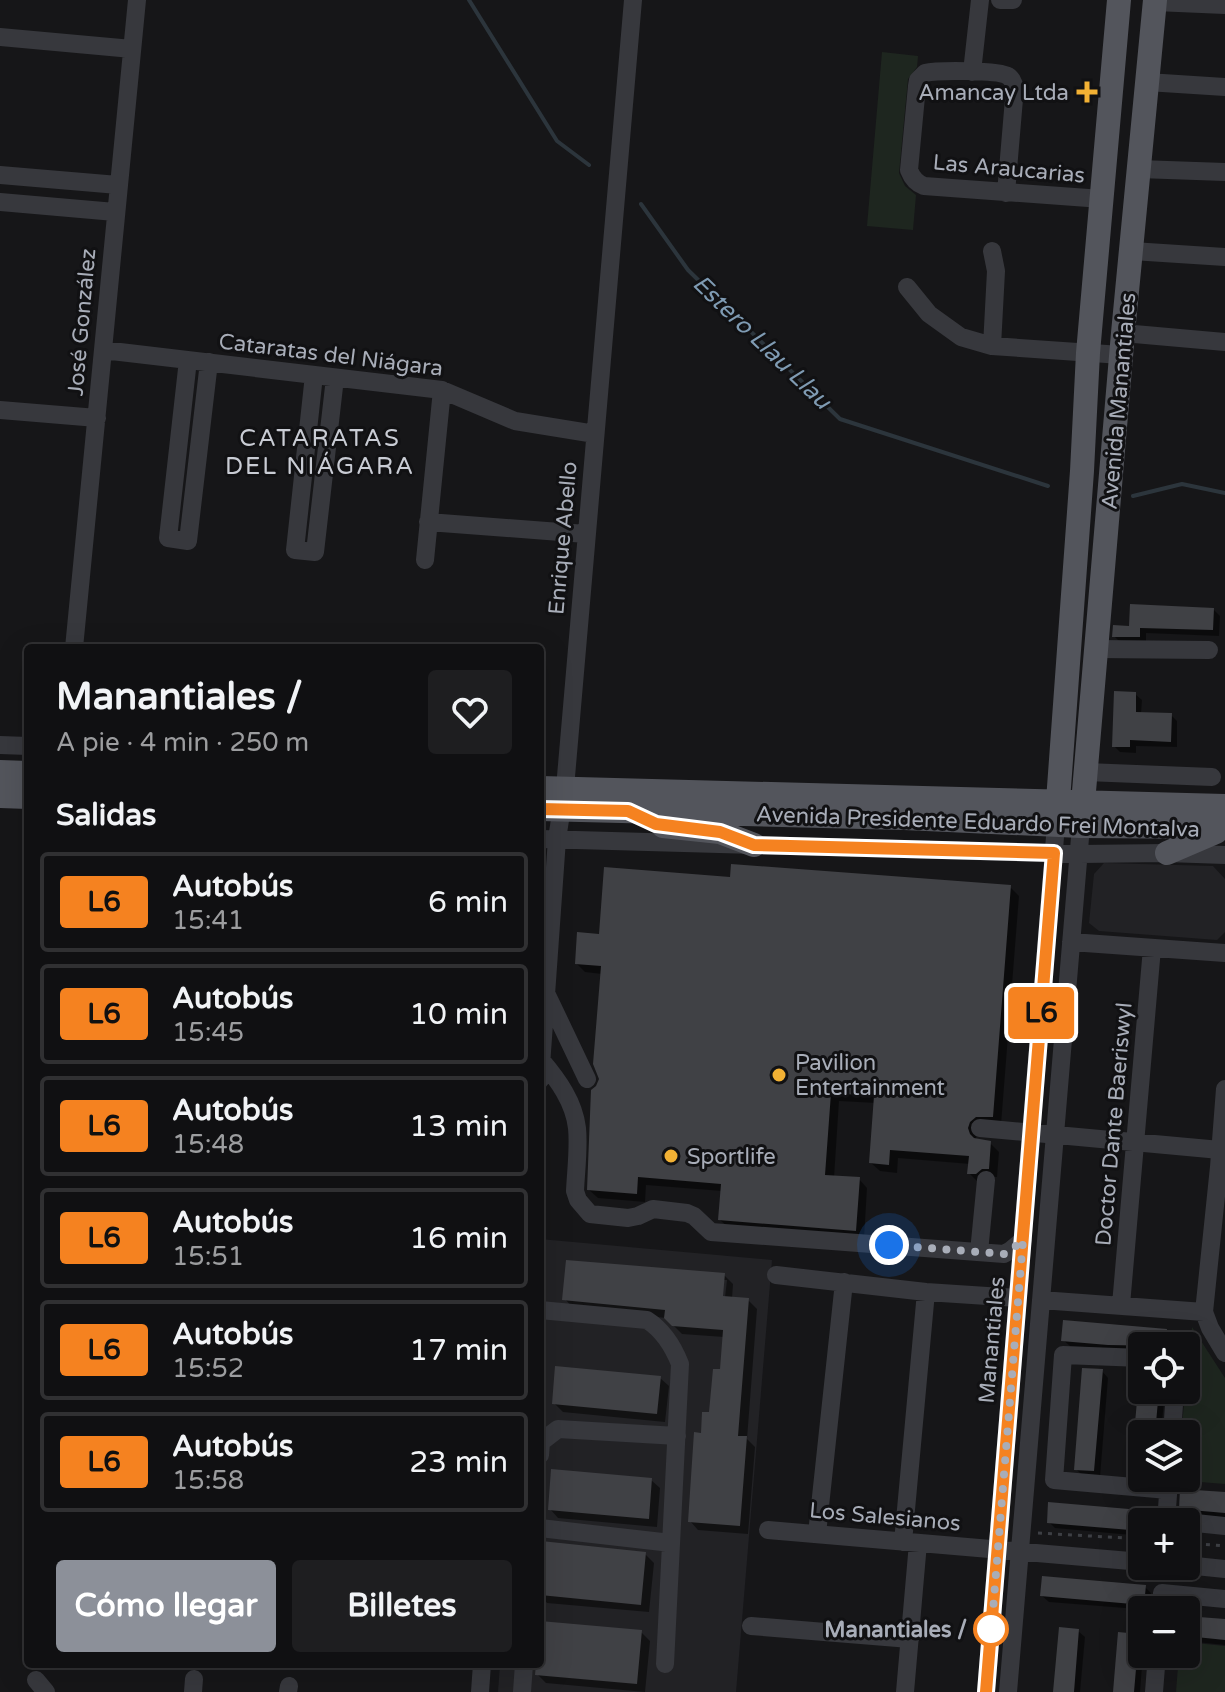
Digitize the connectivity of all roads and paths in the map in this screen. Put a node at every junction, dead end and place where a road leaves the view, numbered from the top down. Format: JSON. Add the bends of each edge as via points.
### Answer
{"nodes":[{"id":1,"x":137,"y":0,"type":"edge"},
{"id":2,"x":633,"y":0,"type":"edge"},
{"id":3,"x":980,"y":0,"type":"edge"},
{"id":4,"x":1000,"y":0,"type":"edge"},
{"id":5,"x":1013,"y":0,"type":"edge"},
{"id":6,"x":1119,"y":0,"type":"edge"},
{"id":7,"x":1155,"y":1,"type":"edge"},
{"id":8,"x":1225,"y":5,"type":"edge"},
{"id":9,"x":0,"y":37,"type":"edge"},
{"id":10,"x":132,"y":49,"type":"junction"},
{"id":11,"x":972,"y":72,"type":"junction"},
{"id":12,"x":1147,"y":82,"type":"junction"},
{"id":13,"x":1225,"y":87,"type":"edge"},
{"id":14,"x":1139,"y":169,"type":"junction"},
{"id":15,"x":1225,"y":172,"type":"edge"},
{"id":16,"x":0,"y":175,"type":"edge"},
{"id":17,"x":118,"y":185,"type":"junction"},
{"id":18,"x":1006,"y":193,"type":"junction"},
{"id":19,"x":1102,"y":199,"type":"junction"},
{"id":20,"x":0,"y":202,"type":"edge"},
{"id":21,"x":115,"y":212,"type":"junction"},
{"id":22,"x":992,"y":251,"type":"dead end"},
{"id":23,"x":1132,"y":251,"type":"junction"},
{"id":24,"x":1225,"y":257,"type":"edge"},
{"id":25,"x":907,"y":287,"type":"dead end"},
{"id":26,"x":1225,"y":342,"type":"edge"},
{"id":27,"x":1122,"y":344,"type":"junction"},
{"id":28,"x":992,"y":346,"type":"junction"},
{"id":29,"x":103,"y":350,"type":"junction"},
{"id":30,"x":1088,"y":353,"type":"junction"},
{"id":31,"x":188,"y":360,"type":"junction"},
{"id":32,"x":209,"y":362,"type":"junction"},
{"id":33,"x":314,"y":375,"type":"junction"},
{"id":34,"x":335,"y":378,"type":"junction"},
{"id":35,"x":442,"y":390,"type":"junction"},
{"id":36,"x":0,"y":410,"type":"edge"},
{"id":37,"x":97,"y":418,"type":"junction"},
{"id":38,"x":595,"y":434,"type":"junction"},
{"id":39,"x":428,"y":522,"type":"junction"},
{"id":40,"x":586,"y":534,"type":"junction"},
{"id":41,"x":425,"y":560,"type":"dead end"},
{"id":42,"x":74,"y":644,"type":"edge"},
{"id":43,"x":1096,"y":649,"type":"junction"},
{"id":44,"x":1209,"y":650,"type":"dead end"},
{"id":45,"x":0,"y":745,"type":"edge"},
{"id":46,"x":24,"y":746,"type":"edge"},
{"id":47,"x":0,"y":772,"type":"edge"},
{"id":48,"x":1086,"y":772,"type":"junction"},
{"id":49,"x":24,"y":773,"type":"edge"},
{"id":50,"x":1212,"y":777,"type":"dead end"},
{"id":51,"x":0,"y":796,"type":"edge"},
{"id":52,"x":24,"y":797,"type":"edge"},
{"id":53,"x":556,"y":802,"type":"edge"},
{"id":54,"x":1225,"y":806,"type":"edge"},
{"id":55,"x":628,"y":811,"type":"junction"},
{"id":56,"x":1057,"y":813,"type":"junction"},
{"id":57,"x":1082,"y":814,"type":"junction"},
{"id":58,"x":1225,"y":828,"type":"edge"},
{"id":59,"x":549,"y":839,"type":"edge"},
{"id":60,"x":754,"y":845,"type":"junction"},
{"id":61,"x":1054,"y":853,"type":"junction"},
{"id":62,"x":1167,"y":853,"type":"junction"},
{"id":63,"x":1079,"y":854,"type":"junction"},
{"id":64,"x":1225,"y":855,"type":"edge"},
{"id":65,"x":1071,"y":942,"type":"junction"},
{"id":66,"x":545,"y":947,"type":"edge"},
{"id":67,"x":1152,"y":948,"type":"junction"},
{"id":68,"x":1225,"y":953,"type":"edge"},
{"id":69,"x":547,"y":994,"type":"junction"},
{"id":70,"x":545,"y":1026,"type":"junction"},
{"id":71,"x":544,"y":1038,"type":"edge"},
{"id":72,"x":544,"y":1064,"type":"edge"},
{"id":73,"x":1225,"y":1089,"type":"edge"},
{"id":74,"x":980,"y":1128,"type":"dead end"},
{"id":75,"x":1031,"y":1133,"type":"junction"},
{"id":76,"x":1055,"y":1136,"type":"junction"},
{"id":77,"x":1135,"y":1143,"type":"junction"},
{"id":78,"x":1222,"y":1162,"type":"edge"},
{"id":79,"x":986,"y":1180,"type":"dead end"},
{"id":80,"x":1023,"y":1240,"type":"junction"},
{"id":81,"x":979,"y":1252,"type":"junction"},
{"id":82,"x":1218,"y":1252,"type":"edge"},
{"id":83,"x":776,"y":1275,"type":"dead end"},
{"id":84,"x":844,"y":1282,"type":"junction"},
{"id":85,"x":926,"y":1292,"type":"junction"},
{"id":86,"x":1018,"y":1298,"type":"junction"},
{"id":87,"x":1041,"y":1300,"type":"junction"},
{"id":88,"x":1121,"y":1305,"type":"junction"},
{"id":89,"x":544,"y":1310,"type":"edge"},
{"id":90,"x":1213,"y":1323,"type":"edge"},
{"id":91,"x":1225,"y":1353,"type":"edge"},
{"id":92,"x":1128,"y":1357,"type":"edge"},
{"id":93,"x":677,"y":1436,"type":"junction"},
{"id":94,"x":544,"y":1440,"type":"edge"},
{"id":95,"x":1128,"y":1483,"type":"edge"},
{"id":96,"x":1200,"y":1524,"type":"edge"},
{"id":97,"x":1225,"y":1526,"type":"edge"},
{"id":98,"x":544,"y":1528,"type":"edge"},
{"id":99,"x":768,"y":1530,"type":"dead end"},
{"id":100,"x":1021,"y":1532,"type":"junction"},
{"id":101,"x":817,"y":1534,"type":"junction"},
{"id":102,"x":1128,"y":1538,"type":"edge"},
{"id":103,"x":910,"y":1542,"type":"junction"},
{"id":104,"x":671,"y":1543,"type":"junction"},
{"id":105,"x":1200,"y":1544,"type":"edge"},
{"id":106,"x":1225,"y":1546,"type":"edge"},
{"id":107,"x":998,"y":1549,"type":"junction"},
{"id":108,"x":1020,"y":1551,"type":"junction"},
{"id":109,"x":1128,"y":1561,"type":"edge"},
{"id":110,"x":1200,"y":1566,"type":"edge"},
{"id":111,"x":1225,"y":1569,"type":"edge"},
{"id":112,"x":1162,"y":1596,"type":"edge"},
{"id":113,"x":1194,"y":1596,"type":"edge"},
{"id":114,"x":1200,"y":1597,"type":"edge"},
{"id":115,"x":1225,"y":1599,"type":"edge"},
{"id":116,"x":751,"y":1626,"type":"dead end"},
{"id":117,"x":910,"y":1639,"type":"junction"},
{"id":118,"x":665,"y":1664,"type":"dead end"},
{"id":119,"x":482,"y":1668,"type":"edge"},
{"id":120,"x":524,"y":1668,"type":"edge"},
{"id":121,"x":1156,"y":1668,"type":"edge"},
{"id":122,"x":480,"y":1692,"type":"edge"},
{"id":123,"x":522,"y":1692,"type":"edge"},
{"id":124,"x":905,"y":1692,"type":"edge"},
{"id":125,"x":986,"y":1692,"type":"edge"},
{"id":126,"x":1008,"y":1692,"type":"edge"},
{"id":127,"x":1154,"y":1692,"type":"edge"}],
"edges":[{"from":1,"to":10,"type":"street","name":"José González"},
{"from":2,"to":38,"type":"street","name":"Enrique Abello"},
{"from":3,"to":11,"type":"street"},
{"from":4,"to":5,"type":"street"},
{"from":6,"to":19,"type":"main road","name":"Avenida Manantiales"},
{"from":7,"to":8,"type":"street"},
{"from":7,"to":12,"type":"main road","name":"Avenida Manantiales"},
{"from":9,"to":10,"type":"street"},
{"from":10,"to":17,"type":"street","name":"José González"},
{"from":11,"to":18,"type":"street","via":[[1009,77],[1015,87]]},
{"from":11,"to":18,"type":"street","name":"Las Araucarias","via":[[921,76],[909,170],[924,186]]},
{"from":12,"to":13,"type":"street"},
{"from":12,"to":14,"type":"main road","name":"Avenida Manantiales"},
{"from":14,"to":15,"type":"street"},
{"from":14,"to":23,"type":"main road","name":"Avenida Manantiales"},
{"from":16,"to":17,"type":"street"},
{"from":17,"to":21,"type":"street","name":"José González"},
{"from":18,"to":19,"type":"street","name":"Las Araucarias"},
{"from":19,"to":30,"type":"main road","name":"Avenida Manantiales"},
{"from":20,"to":21,"type":"street"},
{"from":21,"to":29,"type":"street","name":"José González"},
{"from":22,"to":28,"type":"street"},
{"from":23,"to":24,"type":"street"},
{"from":23,"to":27,"type":"main road","name":"Avenida Manantiales"},
{"from":25,"to":28,"type":"street","via":[[929,314],[961,337]]},
{"from":26,"to":27,"type":"street"},
{"from":27,"to":30,"type":"street"},
{"from":27,"to":43,"type":"main road","name":"Avenida Manantiales"},
{"from":28,"to":30,"type":"street"},
{"from":29,"to":31,"type":"street","name":"Cataratas del Niágara"},
{"from":29,"to":37,"type":"street","name":"José González"},
{"from":30,"to":56,"type":"main road","name":"Avenida Manantiales"},
{"from":31,"to":32,"type":"street","name":"Cataratas del Niágara"},
{"from":31,"to":32,"type":"street","via":[[168,538],[188,541]]},
{"from":32,"to":33,"type":"street","name":"Cataratas del Niágara"},
{"from":33,"to":34,"type":"street","name":"Cataratas del Niágara"},
{"from":33,"to":34,"type":"street","via":[[295,550],[315,552]]},
{"from":34,"to":35,"type":"street","name":"Cataratas del Niágara"},
{"from":35,"to":38,"type":"street","name":"Cataratas del Niágara","via":[[515,421]]},
{"from":35,"to":39,"type":"street"},
{"from":36,"to":37,"type":"street"},
{"from":37,"to":42,"type":"street","name":"José González"},
{"from":38,"to":40,"type":"street","name":"Enrique Abello"},
{"from":39,"to":40,"type":"street"},
{"from":39,"to":41,"type":"street"},
{"from":40,"to":53,"type":"street","name":"Enrique Abello"},
{"from":43,"to":44,"type":"street"},
{"from":43,"to":48,"type":"main road","name":"Avenida Manantiales"},
{"from":45,"to":46,"type":"street"},
{"from":47,"to":49,"type":"main road"},
{"from":48,"to":50,"type":"street"},
{"from":48,"to":57,"type":"main road","name":"Avenida Manantiales"},
{"from":51,"to":52,"type":"main road"},
{"from":53,"to":55,"type":"main road","name":"Avenida Presidente Eduardo Frei Montalva"},
{"from":53,"to":56,"type":"main road","name":"Avenida Presidente Eduardo Frei Montalva"},
{"from":53,"to":59,"type":"street","name":"Enrique Abello"},
{"from":54,"to":57,"type":"main road","name":"Avenida Presidente Eduardo Frei Montalva"},
{"from":55,"to":56,"type":"main road","name":"Avenida Presidente Eduardo Frei Montalva","via":[[904,818]]},
{"from":55,"to":60,"type":"main road","via":[[656,824],[720,832]]},
{"from":56,"to":57,"type":"main road","name":"Avenida Presidente Eduardo Frei Montalva"},
{"from":56,"to":61,"type":"street","name":"Manantiales"},
{"from":57,"to":58,"type":"main road","name":"Avenida Presidente Eduardo Frei Montalva"},
{"from":57,"to":63,"type":"street","name":"Manantiales"},
{"from":58,"to":62,"type":"main road"},
{"from":59,"to":60,"type":"street","name":"Avenida Presidente Eduardo Frei Montalva"},
{"from":59,"to":66,"type":"street","name":"Enrique Abello"},
{"from":60,"to":61,"type":"street","name":"Avenida Presidente Eduardo Frei Montalva"},
{"from":61,"to":63,"type":"street","name":"Avenida Presidente Eduardo Frei Montalva"},
{"from":61,"to":75,"type":"street","name":"Manantiales"},
{"from":62,"to":63,"type":"street","name":"Avenida Presidente Eduardo Frei Montalva"},
{"from":62,"to":64,"type":"street","name":"Avenida Presidente Eduardo Frei Montalva"},
{"from":63,"to":65,"type":"street","name":"Manantiales"},
{"from":65,"to":67,"type":"street"},
{"from":65,"to":76,"type":"street","name":"Manantiales"},
{"from":66,"to":69,"type":"street","name":"Enrique Abello"},
{"from":67,"to":68,"type":"street"},
{"from":67,"to":77,"type":"street","name":"Doctor Dante Baeriswyl"},
{"from":69,"to":70,"type":"street","name":"Enrique Abello"},
{"from":69,"to":70,"type":"street","via":[[584,1071]]},
{"from":70,"to":71,"type":"street","name":"Enrique Abello"},
{"from":72,"to":81,"type":"street","via":[[573,1111],[575,1191],[590,1214],[628,1218],[665,1210],[694,1216],[711,1232]]},
{"from":73,"to":78,"type":"street"},
{"from":74,"to":75,"type":"street"},
{"from":75,"to":76,"type":"street"},
{"from":75,"to":80,"type":"street","name":"Manantiales"},
{"from":76,"to":77,"type":"street"},
{"from":76,"to":87,"type":"street","name":"Manantiales"},
{"from":77,"to":78,"type":"street"},
{"from":77,"to":88,"type":"street","name":"Doctor Dante Baeriswyl"},
{"from":78,"to":82,"type":"street"},
{"from":79,"to":81,"type":"street"},
{"from":80,"to":81,"type":"street","via":[[1004,1254]]},
{"from":80,"to":86,"type":"street","name":"Manantiales"},
{"from":82,"to":90,"type":"street"},
{"from":83,"to":84,"type":"street"},
{"from":84,"to":85,"type":"street"},
{"from":84,"to":101,"type":"street"},
{"from":85,"to":86,"type":"street"},
{"from":85,"to":103,"type":"street"},
{"from":86,"to":107,"type":"street","name":"Manantiales"},
{"from":87,"to":88,"type":"street"},
{"from":87,"to":100,"type":"street","name":"Manantiales"},
{"from":88,"to":90,"type":"street"},
{"from":89,"to":93,"type":"street","via":[[647,1320],[656,1326],[680,1364]]},
{"from":90,"to":91,"type":"street"},
{"from":92,"to":95,"type":"street","via":[[1063,1355],[1054,1480]]},
{"from":93,"to":94,"type":"street","via":[[558,1429]]},
{"from":93,"to":104,"type":"street"},
{"from":96,"to":97,"type":"street"},
{"from":98,"to":104,"type":"street"},
{"from":99,"to":101,"type":"street","name":"Los Salesianos"},
{"from":100,"to":102,"type":"path"},
{"from":100,"to":108,"type":"street","name":"Manantiales"},
{"from":101,"to":103,"type":"street","name":"Los Salesianos"},
{"from":103,"to":107,"type":"street","name":"Los Salesianos"},
{"from":103,"to":117,"type":"street"},
{"from":104,"to":118,"type":"street"},
{"from":105,"to":106,"type":"path"},
{"from":107,"to":108,"type":"street","name":"Los Salesianos"},
{"from":107,"to":125,"type":"street","name":"Manantiales"},
{"from":108,"to":109,"type":"street","name":"Los Salesianos"},
{"from":108,"to":126,"type":"street","name":"Manantiales"},
{"from":110,"to":111,"type":"street"},
{"from":112,"to":113,"type":"street"},
{"from":114,"to":115,"type":"street"},
{"from":116,"to":117,"type":"street"},
{"from":117,"to":124,"type":"street"},
{"from":119,"to":122,"type":"street"},
{"from":120,"to":123,"type":"street"},
{"from":121,"to":127,"type":"street"}]}
